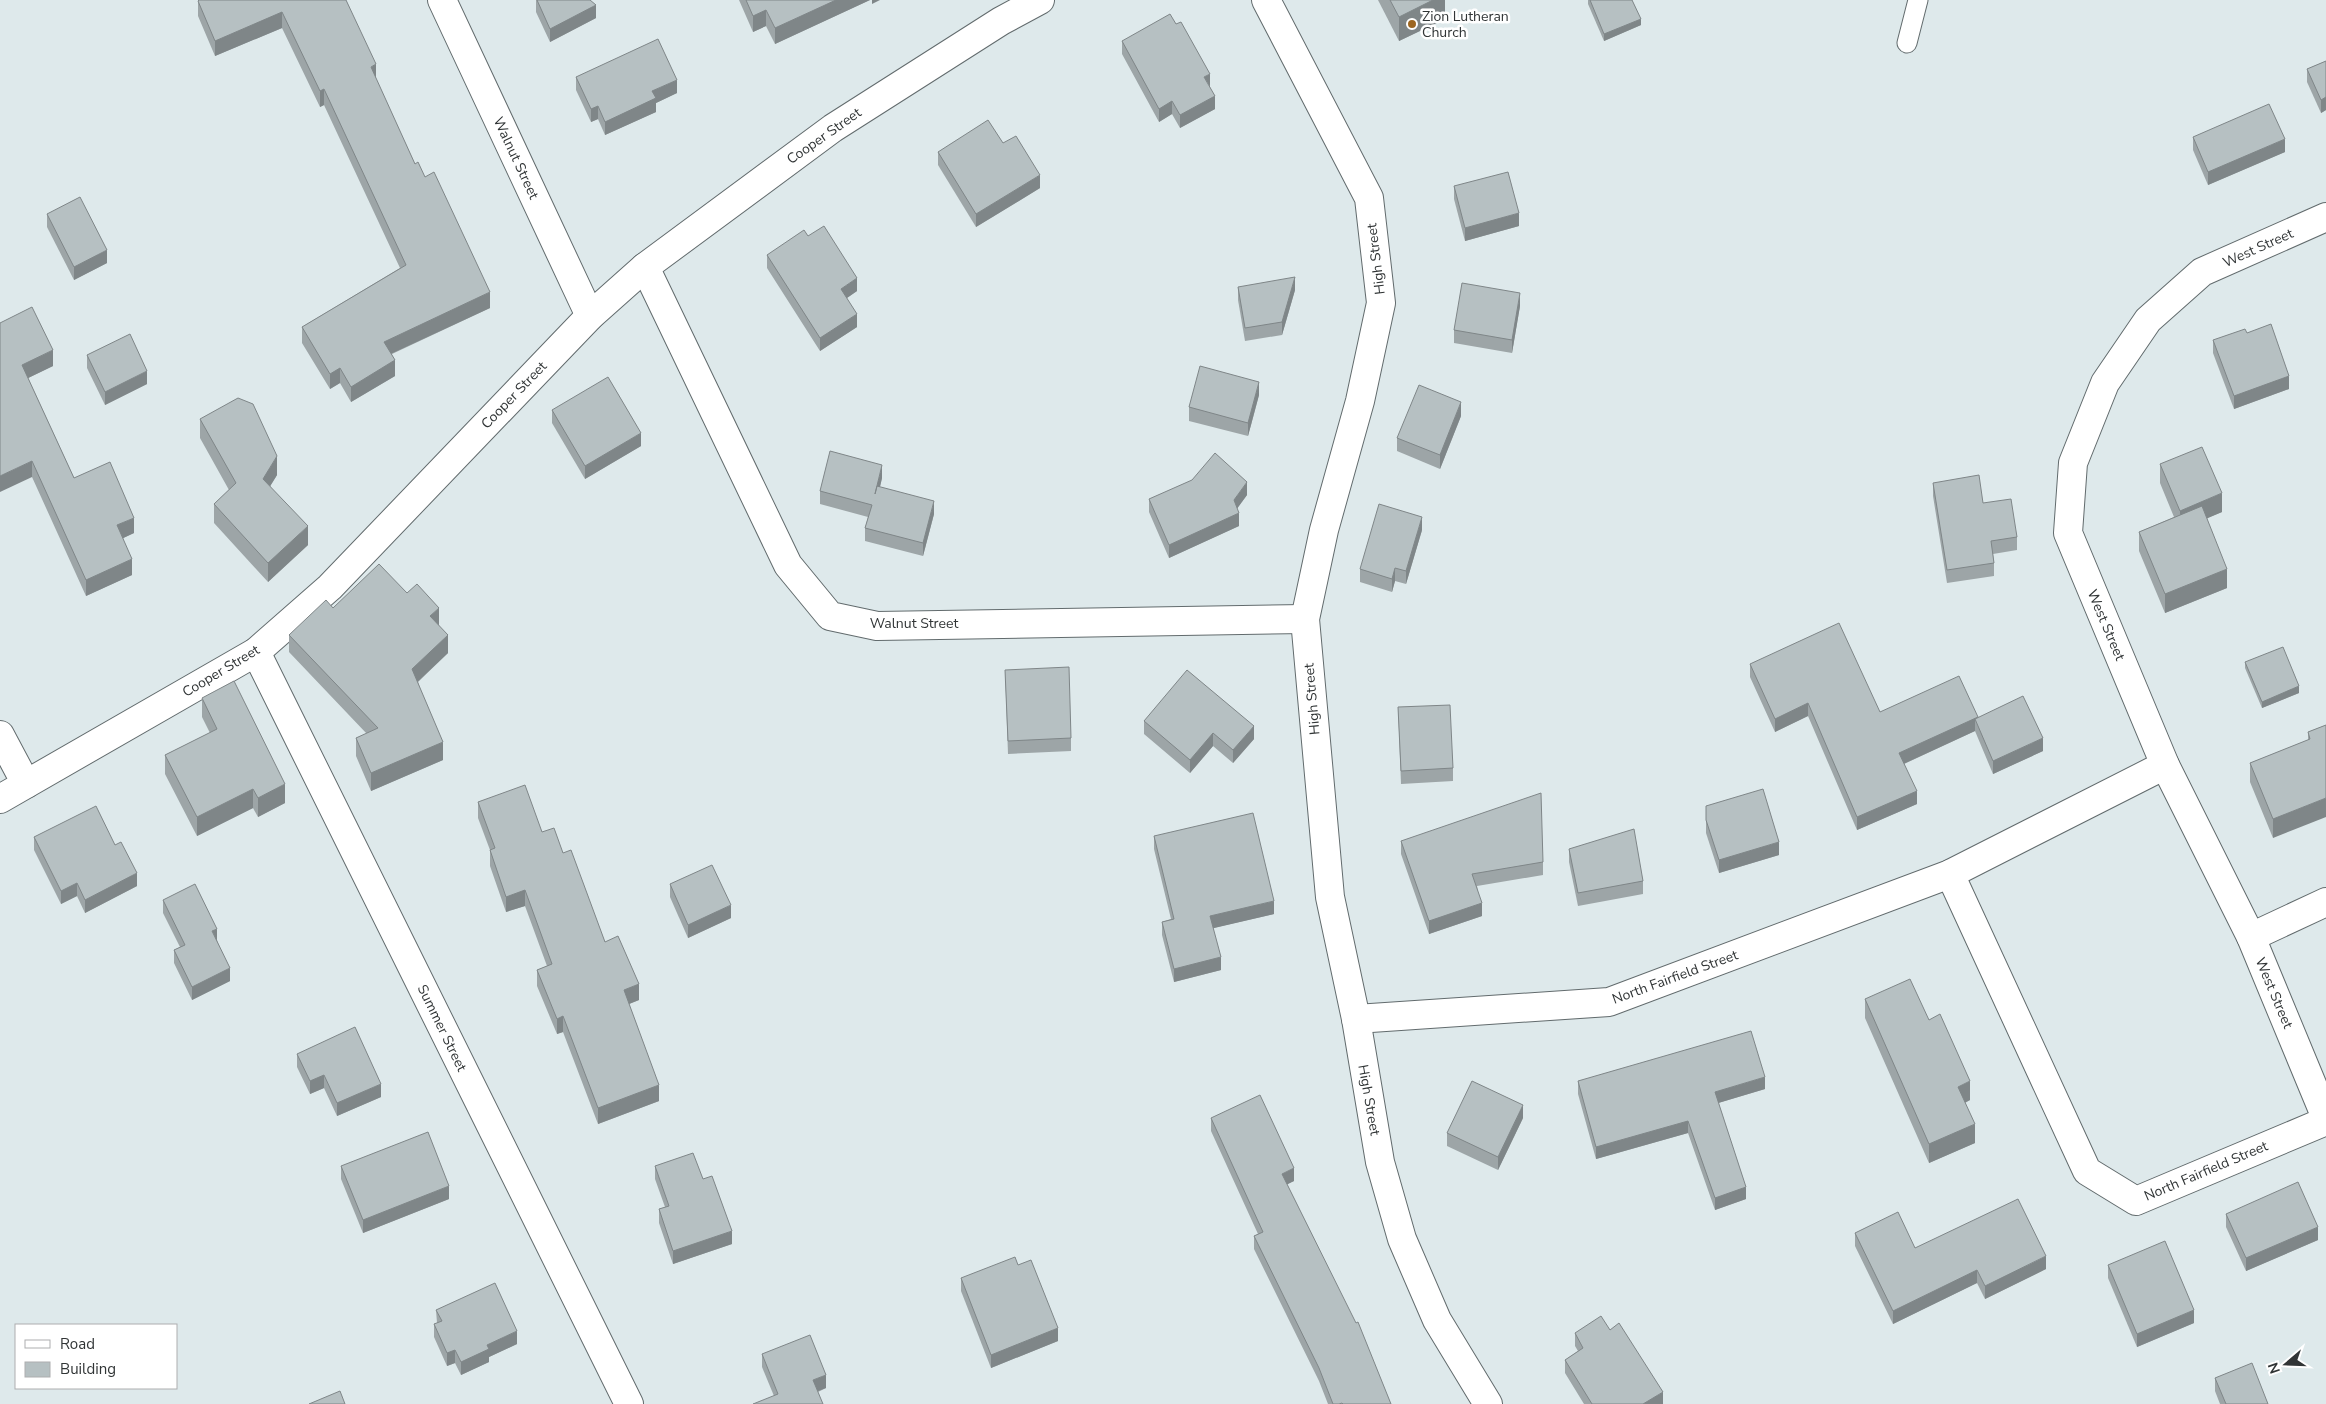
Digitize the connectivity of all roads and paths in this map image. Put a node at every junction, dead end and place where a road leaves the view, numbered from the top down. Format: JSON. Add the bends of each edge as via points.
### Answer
{"nodes":[{"id":1,"x":442,"y":0,"type":"edge"},
{"id":2,"x":1040,"y":0,"type":"edge"},
{"id":3,"x":1266,"y":0,"type":"edge"},
{"id":4,"x":1918,"y":0,"type":"edge"},
{"id":5,"x":1907,"y":43,"type":"dead end"},
{"id":6,"x":2326,"y":217,"type":"edge"},
{"id":7,"x":645,"y":267,"type":"junction"},
{"id":8,"x":590,"y":316,"type":"junction"},
{"id":9,"x":1305,"y":619,"type":"junction"},
{"id":10,"x":256,"y":652,"type":"junction"},
{"id":11,"x":0,"y":735,"type":"edge"},
{"id":12,"x":2164,"y":765,"type":"junction"},
{"id":13,"x":26,"y":784,"type":"junction"},
{"id":14,"x":0,"y":799,"type":"edge"},
{"id":15,"x":1950,"y":874,"type":"junction"},
{"id":16,"x":2326,"y":902,"type":"edge"},
{"id":17,"x":2251,"y":937,"type":"junction"},
{"id":18,"x":1356,"y":1019,"type":"junction"},
{"id":19,"x":2326,"y":1119,"type":"edge"},
{"id":20,"x":628,"y":1404,"type":"edge"},
{"id":21,"x":1488,"y":1404,"type":"edge"}],
"edges":[{"from":1,"to":8,"type":"street","name":"Walnut Street"},
{"from":2,"to":7,"type":"street","name":"Cooper Street","via":[[1001,21],[833,128]]},
{"from":3,"to":9,"type":"street","name":"High Street","via":[[1369,198],[1381,303]]},
{"from":4,"to":5,"type":"lane"},
{"from":6,"to":12,"type":"street","name":"West Street","via":[[2202,272],[2148,320],[2105,383],[2073,463],[2068,533]]},
{"from":7,"to":8,"type":"street","name":"Cooper Street"},
{"from":7,"to":9,"type":"street","name":"Walnut Street","via":[[788,565],[830,616],[878,626]]},
{"from":8,"to":10,"type":"street","name":"Cooper Street","via":[[330,587]]},
{"from":9,"to":18,"type":"street","name":"High Street","via":[[1330,897]]},
{"from":10,"to":13,"type":"street","name":"Cooper Street"},
{"from":10,"to":20,"type":"street","name":"Summer Street"},
{"from":11,"to":13,"type":"street"},
{"from":12,"to":15,"type":"street","name":"North Fairfield Street"},
{"from":12,"to":17,"type":"street","name":"West Street"},
{"from":13,"to":14,"type":"street","name":"Cooper Street"},
{"from":15,"to":18,"type":"street","name":"North Fairfield Street","via":[[1609,1002]]},
{"from":15,"to":19,"type":"street","name":"North Fairfield Street","via":[[2087,1171],[2136,1201]]},
{"from":16,"to":17,"type":"street"},
{"from":17,"to":19,"type":"street","name":"West Street"},
{"from":18,"to":21,"type":"street","name":"High Street","via":[[1380,1162],[1402,1239],[1437,1320]]}]}
